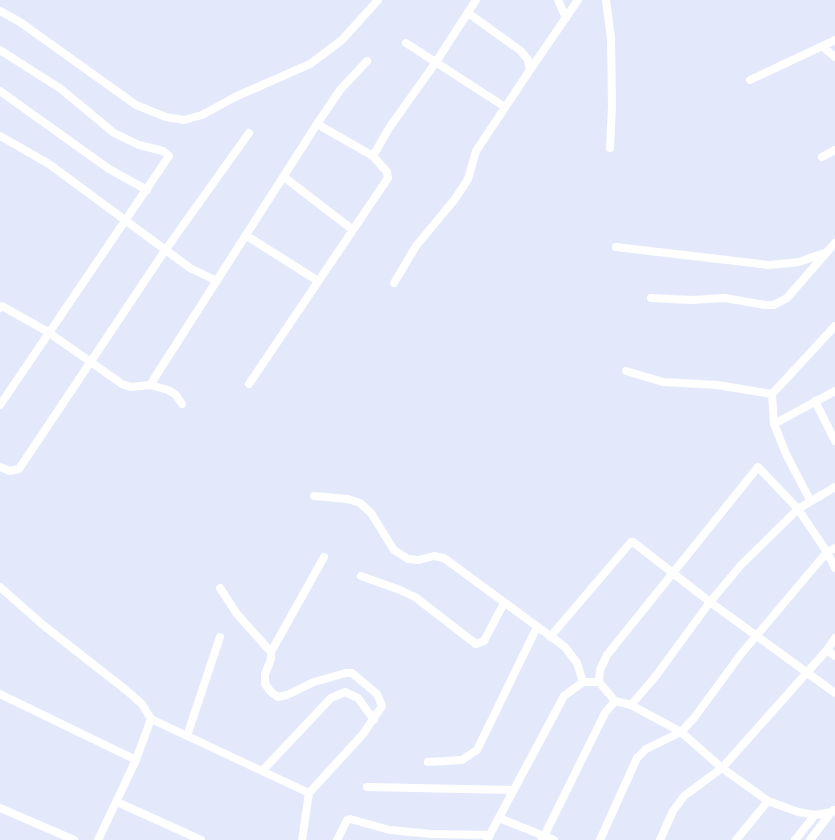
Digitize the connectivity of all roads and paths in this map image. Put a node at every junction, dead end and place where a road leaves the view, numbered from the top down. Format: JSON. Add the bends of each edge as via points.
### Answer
{"nodes":[{"id":1,"x":378,"y":0,"type":"edge"},
{"id":2,"x":476,"y":0,"type":"edge"},
{"id":3,"x":558,"y":0,"type":"edge"},
{"id":4,"x":578,"y":0,"type":"edge"},
{"id":5,"x":606,"y":0,"type":"edge"},
{"id":6,"x":0,"y":10,"type":"edge"},
{"id":7,"x":468,"y":13,"type":"junction"},
{"id":8,"x":566,"y":18,"type":"junction"},
{"id":9,"x":835,"y":40,"type":"edge"},
{"id":10,"x":406,"y":43,"type":"dead end"},
{"id":11,"x":822,"y":46,"type":"junction"},
{"id":12,"x":0,"y":50,"type":"edge"},
{"id":13,"x":835,"y":57,"type":"edge"},
{"id":14,"x":366,"y":61,"type":"dead end"},
{"id":15,"x":436,"y":62,"type":"junction"},
{"id":16,"x":530,"y":70,"type":"junction"},
{"id":17,"x":750,"y":80,"type":"dead end"},
{"id":18,"x":0,"y":91,"type":"edge"},
{"id":19,"x":505,"y":107,"type":"junction"},
{"id":20,"x":317,"y":124,"type":"junction"},
{"id":21,"x":249,"y":133,"type":"dead end"},
{"id":22,"x":0,"y":136,"type":"edge"},
{"id":23,"x":610,"y":148,"type":"dead end"},
{"id":24,"x":835,"y":150,"type":"edge"},
{"id":25,"x":373,"y":156,"type":"junction"},
{"id":26,"x":822,"y":158,"type":"dead end"},
{"id":27,"x":284,"y":177,"type":"junction"},
{"id":28,"x":147,"y":190,"type":"junction"},
{"id":29,"x":127,"y":220,"type":"junction"},
{"id":30,"x":353,"y":230,"type":"junction"},
{"id":31,"x":247,"y":236,"type":"junction"},
{"id":32,"x":835,"y":243,"type":"edge"},
{"id":33,"x":616,"y":247,"type":"dead end"},
{"id":34,"x":166,"y":250,"type":"junction"},
{"id":35,"x":827,"y":252,"type":"junction"},
{"id":36,"x":217,"y":281,"type":"junction"},
{"id":37,"x":318,"y":281,"type":"junction"},
{"id":38,"x":394,"y":283,"type":"dead end"},
{"id":39,"x":651,"y":298,"type":"dead end"},
{"id":40,"x":0,"y":308,"type":"edge"},
{"id":41,"x":835,"y":326,"type":"edge"},
{"id":42,"x":48,"y":332,"type":"junction"},
{"id":43,"x":91,"y":361,"type":"junction"},
{"id":44,"x":626,"y":371,"type":"dead end"},
{"id":45,"x":249,"y":384,"type":"dead end"},
{"id":46,"x":150,"y":385,"type":"junction"},
{"id":47,"x":835,"y":392,"type":"edge"},
{"id":48,"x":772,"y":394,"type":"junction"},
{"id":49,"x":815,"y":401,"type":"junction"},
{"id":50,"x":182,"y":404,"type":"dead end"},
{"id":51,"x":0,"y":405,"type":"edge"},
{"id":52,"x":774,"y":424,"type":"junction"},
{"id":53,"x":835,"y":441,"type":"edge"},
{"id":54,"x":0,"y":467,"type":"edge"},
{"id":55,"x":835,"y":487,"type":"edge"},
{"id":56,"x":314,"y":496,"type":"dead end"},
{"id":57,"x":810,"y":500,"type":"junction"},
{"id":58,"x":798,"y":508,"type":"junction"},
{"id":59,"x":831,"y":550,"type":"edge"},
{"id":60,"x":324,"y":557,"type":"dead end"},
{"id":61,"x":835,"y":568,"type":"edge"},
{"id":62,"x":674,"y":572,"type":"junction"},
{"id":63,"x":361,"y":576,"type":"dead end"},
{"id":64,"x":0,"y":587,"type":"edge"},
{"id":65,"x":220,"y":588,"type":"dead end"},
{"id":66,"x":710,"y":602,"type":"junction"},
{"id":67,"x":504,"y":603,"type":"junction"},
{"id":68,"x":537,"y":627,"type":"junction"},
{"id":69,"x":756,"y":636,"type":"junction"},
{"id":70,"x":220,"y":637,"type":"dead end"},
{"id":71,"x":550,"y":637,"type":"junction"},
{"id":72,"x":835,"y":638,"type":"edge"},
{"id":73,"x":827,"y":650,"type":"junction"},
{"id":74,"x":271,"y":652,"type":"junction"},
{"id":75,"x":835,"y":656,"type":"edge"},
{"id":76,"x":807,"y":673,"type":"junction"},
{"id":77,"x":584,"y":682,"type":"junction"},
{"id":78,"x":599,"y":682,"type":"junction"},
{"id":79,"x":835,"y":693,"type":"edge"},
{"id":80,"x":0,"y":694,"type":"edge"},
{"id":81,"x":615,"y":701,"type":"junction"},
{"id":82,"x":632,"y":705,"type":"junction"},
{"id":83,"x":151,"y":719,"type":"junction"},
{"id":84,"x":374,"y":720,"type":"junction"},
{"id":85,"x":681,"y":732,"type":"junction"},
{"id":86,"x":187,"y":736,"type":"junction"},
{"id":87,"x":136,"y":760,"type":"junction"},
{"id":88,"x":428,"y":762,"type":"dead end"},
{"id":89,"x":722,"y":768,"type":"junction"},
{"id":90,"x":263,"y":770,"type":"junction"},
{"id":91,"x":367,"y":787,"type":"dead end"},
{"id":92,"x":513,"y":790,"type":"junction"},
{"id":93,"x":309,"y":793,"type":"junction"},
{"id":94,"x":768,"y":801,"type":"junction"},
{"id":95,"x":117,"y":802,"type":"junction"},
{"id":96,"x":0,"y":808,"type":"edge"},
{"id":97,"x":833,"y":810,"type":"edge"},
{"id":98,"x":815,"y":815,"type":"junction"},
{"id":99,"x":499,"y":818,"type":"junction"},
{"id":100,"x":430,"y":837,"type":"edge"},
{"id":101,"x":489,"y":838,"type":"edge"},
{"id":102,"x":543,"y":838,"type":"edge"},
{"id":103,"x":74,"y":840,"type":"edge"},
{"id":104,"x":98,"y":840,"type":"edge"},
{"id":105,"x":201,"y":840,"type":"edge"},
{"id":106,"x":302,"y":840,"type":"edge"},
{"id":107,"x":336,"y":840,"type":"edge"},
{"id":108,"x":554,"y":840,"type":"edge"},
{"id":109,"x":600,"y":840,"type":"edge"},
{"id":110,"x":660,"y":840,"type":"edge"},
{"id":111,"x":736,"y":840,"type":"edge"},
{"id":112,"x":795,"y":840,"type":"edge"},
{"id":113,"x":810,"y":840,"type":"edge"}],
"edges":[{"from":1,"to":6,"type":"street","via":[[342,40],[310,64],[202,115],[184,120],[166,117],[136,105]]},
{"from":2,"to":7,"type":"street"},
{"from":3,"to":8,"type":"street"},
{"from":4,"to":8,"type":"street"},
{"from":5,"to":23,"type":"street","via":[[611,38]]},
{"from":7,"to":15,"type":"street"},
{"from":7,"to":16,"type":"street","via":[[521,51],[528,60]]},
{"from":8,"to":16,"type":"street"},
{"from":9,"to":11,"type":"street"},
{"from":10,"to":15,"type":"street"},
{"from":11,"to":13,"type":"street"},
{"from":11,"to":17,"type":"street"},
{"from":12,"to":28,"type":"street","via":[[61,89],[114,133],[169,156]]},
{"from":14,"to":20,"type":"street","via":[[340,90]]},
{"from":15,"to":19,"type":"street"},
{"from":15,"to":25,"type":"street","via":[[389,128]]},
{"from":16,"to":19,"type":"street"},
{"from":18,"to":28,"type":"street","via":[[109,169]]},
{"from":19,"to":38,"type":"street","via":[[476,151],[468,179],[416,246]]},
{"from":20,"to":25,"type":"street"},
{"from":20,"to":27,"type":"street"},
{"from":21,"to":34,"type":"street"},
{"from":22,"to":29,"type":"street","via":[[49,164]]},
{"from":24,"to":26,"type":"street"},
{"from":25,"to":30,"type":"street","via":[[387,172],[388,178]]},
{"from":27,"to":30,"type":"street"},
{"from":27,"to":31,"type":"street"},
{"from":28,"to":29,"type":"street"},
{"from":29,"to":34,"type":"street"},
{"from":29,"to":42,"type":"street"},
{"from":30,"to":37,"type":"street"},
{"from":31,"to":36,"type":"street"},
{"from":31,"to":37,"type":"street"},
{"from":32,"to":35,"type":"street"},
{"from":33,"to":35,"type":"street","via":[[769,266],[799,262]]},
{"from":34,"to":36,"type":"street","via":[[190,268]]},
{"from":34,"to":43,"type":"street"},
{"from":35,"to":39,"type":"street","via":[[787,298],[774,305],[725,298]]},
{"from":36,"to":46,"type":"street"},
{"from":37,"to":45,"type":"street"},
{"from":40,"to":42,"type":"street","via":[[2,306]]},
{"from":41,"to":48,"type":"street"},
{"from":42,"to":43,"type":"street"},
{"from":42,"to":51,"type":"street"},
{"from":43,"to":46,"type":"street","via":[[122,384],[131,387]]},
{"from":43,"to":54,"type":"street","via":[[19,469],[10,471]]},
{"from":44,"to":48,"type":"street","via":[[663,382],[717,385]]},
{"from":46,"to":50,"type":"street","via":[[168,390],[176,395]]},
{"from":47,"to":49,"type":"street"},
{"from":48,"to":52,"type":"street"},
{"from":49,"to":52,"type":"street"},
{"from":49,"to":53,"type":"street"},
{"from":52,"to":57,"type":"street"},
{"from":55,"to":57,"type":"street"},
{"from":56,"to":67,"type":"street","via":[[348,499],[360,503],[371,513],[391,545],[403,557],[416,561],[434,556],[444,558]]},
{"from":57,"to":58,"type":"street"},
{"from":58,"to":59,"type":"street"},
{"from":58,"to":62,"type":"street","via":[[758,467]]},
{"from":58,"to":66,"type":"street","via":[[741,565]]},
{"from":59,"to":61,"type":"street"},
{"from":59,"to":69,"type":"street"},
{"from":60,"to":74,"type":"street"},
{"from":62,"to":66,"type":"street"},
{"from":62,"to":71,"type":"street","via":[[631,542]]},
{"from":62,"to":78,"type":"street","via":[[607,655],[600,670]]},
{"from":63,"to":67,"type":"street","via":[[400,590],[414,598],[476,644],[484,641]]},
{"from":64,"to":83,"type":"street","via":[[43,625],[126,690],[142,704]]},
{"from":65,"to":74,"type":"street","via":[[238,614]]},
{"from":66,"to":69,"type":"street"},
{"from":66,"to":82,"type":"street"},
{"from":67,"to":68,"type":"street"},
{"from":68,"to":71,"type":"street"},
{"from":68,"to":88,"type":"street","via":[[477,750],[462,760]]},
{"from":69,"to":76,"type":"street"},
{"from":69,"to":85,"type":"street"},
{"from":70,"to":86,"type":"street"},
{"from":71,"to":77,"type":"street","via":[[574,658]]},
{"from":72,"to":73,"type":"street"},
{"from":73,"to":75,"type":"street"},
{"from":73,"to":76,"type":"street"},
{"from":74,"to":84,"type":"street","via":[[265,674],[266,684],[278,697],[314,682],[346,672],[352,673],[377,694],[382,706]]},
{"from":76,"to":79,"type":"street"},
{"from":76,"to":89,"type":"street"},
{"from":77,"to":78,"type":"street"},
{"from":77,"to":92,"type":"street","via":[[564,696]]},
{"from":78,"to":81,"type":"street"},
{"from":80,"to":87,"type":"street"},
{"from":81,"to":82,"type":"street"},
{"from":81,"to":102,"type":"street","via":[[605,713]]},
{"from":82,"to":85,"type":"street"},
{"from":83,"to":86,"type":"street"},
{"from":83,"to":87,"type":"street"},
{"from":84,"to":90,"type":"street","via":[[358,698],[346,692],[331,698]]},
{"from":84,"to":93,"type":"street"},
{"from":85,"to":89,"type":"street"},
{"from":85,"to":109,"type":"street","via":[[646,749],[637,758]]},
{"from":86,"to":90,"type":"street"},
{"from":87,"to":95,"type":"street"},
{"from":89,"to":94,"type":"street"},
{"from":89,"to":110,"type":"street","via":[[684,796],[673,811]]},
{"from":90,"to":93,"type":"street"},
{"from":91,"to":92,"type":"street"},
{"from":92,"to":99,"type":"street"},
{"from":93,"to":106,"type":"street"},
{"from":94,"to":98,"type":"street"},
{"from":94,"to":111,"type":"street"},
{"from":95,"to":104,"type":"street"},
{"from":95,"to":105,"type":"street"},
{"from":96,"to":103,"type":"street"},
{"from":97,"to":98,"type":"street"},
{"from":97,"to":113,"type":"street"},
{"from":98,"to":112,"type":"street"},
{"from":99,"to":101,"type":"street"},
{"from":99,"to":102,"type":"street"},
{"from":100,"to":101,"type":"street"},
{"from":100,"to":107,"type":"street","via":[[350,819]]},
{"from":102,"to":108,"type":"street"}]}
